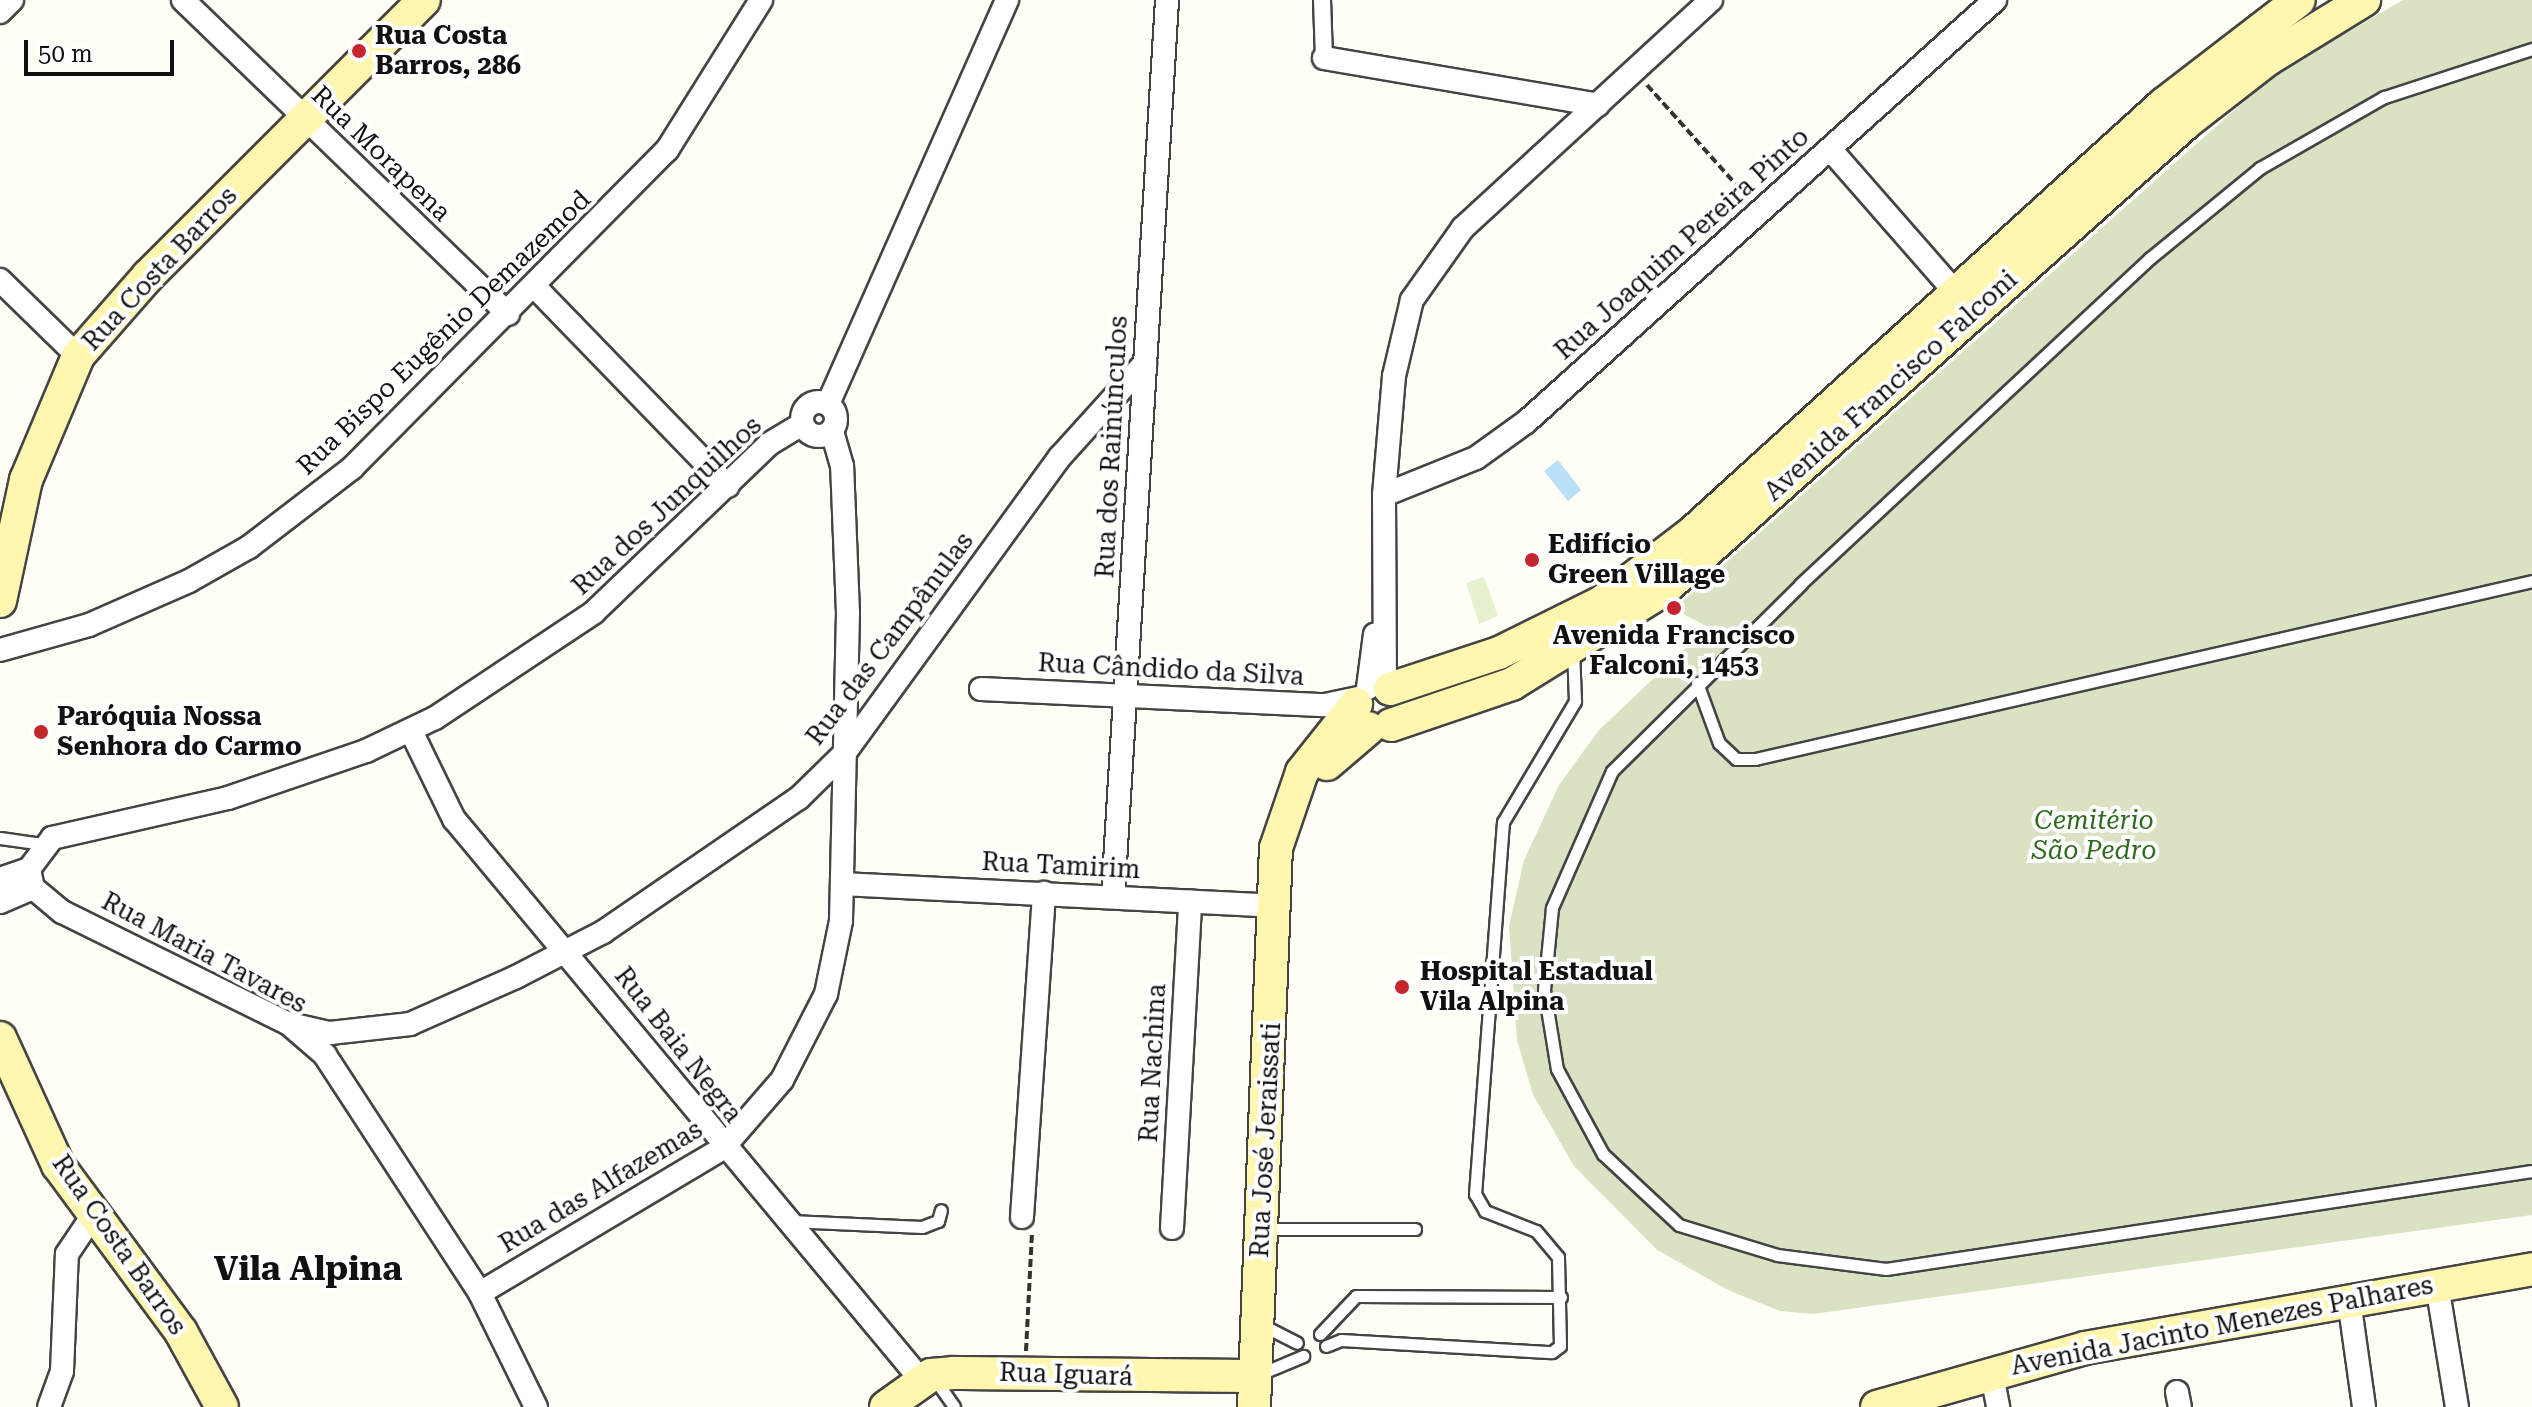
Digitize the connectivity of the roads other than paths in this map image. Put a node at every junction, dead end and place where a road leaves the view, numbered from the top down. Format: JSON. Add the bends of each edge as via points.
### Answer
{"nodes":[{"id":1,"x":12,"y":0,"type":"edge"},
{"id":2,"x":183,"y":0,"type":"edge"},
{"id":3,"x":424,"y":0,"type":"edge"},
{"id":4,"x":761,"y":0,"type":"edge"},
{"id":5,"x":1007,"y":0,"type":"edge"},
{"id":6,"x":1167,"y":0,"type":"edge"},
{"id":7,"x":1322,"y":0,"type":"edge"},
{"id":8,"x":1711,"y":0,"type":"edge"},
{"id":9,"x":1995,"y":0,"type":"edge"},
{"id":10,"x":2299,"y":0,"type":"edge"},
{"id":11,"x":2364,"y":0,"type":"edge"},
{"id":12,"x":0,"y":12,"type":"edge"},
{"id":13,"x":2532,"y":49,"type":"edge"},
{"id":14,"x":1324,"y":58,"type":"joint"},
{"id":15,"x":1598,"y":105,"type":"junction"},
{"id":16,"x":304,"y":120,"type":"junction"},
{"id":17,"x":1830,"y":149,"type":"junction"},
{"id":18,"x":0,"y":280,"type":"edge"},
{"id":19,"x":535,"y":287,"type":"junction"},
{"id":20,"x":1965,"y":303,"type":"junction"},
{"id":21,"x":508,"y":314,"type":"junction"},
{"id":22,"x":78,"y":356,"type":"junction"},
{"id":23,"x":1145,"y":363,"type":"junction"},
{"id":24,"x":828,"y":404,"type":"junction"},
{"id":25,"x":802,"y":424,"type":"junction"},
{"id":26,"x":832,"y":430,"type":"junction"},
{"id":27,"x":728,"y":486,"type":"junction"},
{"id":28,"x":1384,"y":495,"type":"junction"},
{"id":29,"x":2532,"y":581,"type":"edge"},
{"id":30,"x":0,"y":601,"type":"edge"},
{"id":31,"x":0,"y":650,"type":"edge"},
{"id":32,"x":1573,"y":650,"type":"junction"},
{"id":33,"x":1697,"y":683,"type":"junction"},
{"id":34,"x":981,"y":689,"type":"dead end"},
{"id":35,"x":1126,"y":695,"type":"junction"},
{"id":36,"x":1374,"y":703,"type":"junction"},
{"id":37,"x":411,"y":731,"type":"junction"},
{"id":38,"x":844,"y":754,"type":"junction"},
{"id":39,"x":0,"y":838,"type":"edge"},
{"id":40,"x":42,"y":844,"type":"junction"},
{"id":41,"x":1277,"y":872,"type":"joint"},
{"id":42,"x":31,"y":878,"type":"junction"},
{"id":43,"x":0,"y":879,"type":"edge"},
{"id":44,"x":843,"y":884,"type":"junction"},
{"id":45,"x":1044,"y":893,"type":"junction"},
{"id":46,"x":1113,"y":896,"type":"junction"},
{"id":47,"x":1190,"y":901,"type":"junction"},
{"id":48,"x":0,"y":902,"type":"edge"},
{"id":49,"x":1277,"y":906,"type":"junction"},
{"id":50,"x":568,"y":952,"type":"junction"},
{"id":51,"x":289,"y":1024,"type":"junction"},
{"id":52,"x":0,"y":1038,"type":"edge"},
{"id":53,"x":723,"y":1148,"type":"junction"},
{"id":54,"x":2532,"y":1171,"type":"edge"},
{"id":55,"x":941,"y":1210,"type":"dead end"},
{"id":56,"x":94,"y":1214,"type":"junction"},
{"id":57,"x":1022,"y":1217,"type":"road end"},
{"id":58,"x":785,"y":1221,"type":"junction"},
{"id":59,"x":1172,"y":1228,"type":"dead end"},
{"id":60,"x":1262,"y":1229,"type":"junction"},
{"id":61,"x":1415,"y":1229,"type":"dead end"},
{"id":62,"x":2532,"y":1269,"type":"edge"},
{"id":63,"x":2532,"y":1286,"type":"edge"},
{"id":64,"x":480,"y":1293,"type":"junction"},
{"id":65,"x":2438,"y":1294,"type":"junction"},
{"id":66,"x":1561,"y":1297,"type":"junction"},
{"id":67,"x":2350,"y":1310,"type":"junction"},
{"id":68,"x":1332,"y":1322,"type":"junction"},
{"id":69,"x":1257,"y":1323,"type":"junction"},
{"id":70,"x":1320,"y":1334,"type":"dead end"},
{"id":71,"x":1341,"y":1340,"type":"junction"},
{"id":72,"x":1297,"y":1343,"type":"dead end"},
{"id":73,"x":1326,"y":1346,"type":"dead end"},
{"id":74,"x":1303,"y":1356,"type":"dead end"},
{"id":75,"x":926,"y":1378,"type":"junction"},
{"id":76,"x":1995,"y":1389,"type":"edge"},
{"id":77,"x":1255,"y":1392,"type":"edge"},
{"id":78,"x":1918,"y":1403,"type":"edge"},
{"id":79,"x":49,"y":1407,"type":"edge"},
{"id":80,"x":222,"y":1407,"type":"edge"},
{"id":81,"x":536,"y":1407,"type":"edge"},
{"id":82,"x":886,"y":1407,"type":"edge"},
{"id":83,"x":954,"y":1407,"type":"edge"},
{"id":84,"x":1877,"y":1407,"type":"edge"},
{"id":85,"x":2364,"y":1407,"type":"edge"},
{"id":86,"x":2457,"y":1407,"type":"edge"}],
"edges":[{"from":1,"to":12,"type":"street"},
{"from":2,"to":16,"type":"street","name":"Rua Morapena"},
{"from":3,"to":16,"type":"main road","name":"Rua Costa Barros"},
{"from":4,"to":19,"type":"street","name":"Rua Bispo Eugênio Demazemod","via":[[667,150]]},
{"from":5,"to":24,"type":"street"},
{"from":6,"to":23,"type":"street","name":"Rua dos Rainúnculos"},
{"from":7,"to":14,"type":"street"},
{"from":8,"to":15,"type":"street"},
{"from":9,"to":17,"type":"street","name":"Rua Joaquim Pereira Pinto"},
{"from":10,"to":20,"type":"main road","name":"Avenida Francisco Falconi","via":[[2164,104]]},
{"from":11,"to":20,"type":"main road","name":"Avenida Francisco Falconi","via":[[2268,59]]},
{"from":13,"to":33,"type":"lane","via":[[2384,97],[2260,168],[2150,258]]},
{"from":14,"to":15,"type":"street"},
{"from":15,"to":28,"type":"street","via":[[1463,228],[1419,288],[1399,347]]},
{"from":16,"to":21,"type":"street","name":"Rua Morapena"},
{"from":16,"to":22,"type":"main road","name":"Rua Costa Barros"},
{"from":17,"to":20,"type":"street"},
{"from":17,"to":28,"type":"street","name":"Rua Joaquim Pereira Pinto","via":[[1526,422],[1476,458]]},
{"from":18,"to":22,"type":"street"},
{"from":19,"to":21,"type":"street","name":"Rua Bispo Eugênio Demazemod"},
{"from":19,"to":27,"type":"street"},
{"from":20,"to":32,"type":"main road","name":"Avenida Francisco Falconi","via":[[1662,591]]},
{"from":20,"to":36,"type":"main road","name":"Avenida Francisco Falconi","via":[[1602,602],[1499,653]]},
{"from":21,"to":31,"type":"street","name":"Rua Bispo Eugênio Demazemod","via":[[352,468],[249,547],[89,625]]},
{"from":22,"to":30,"type":"main road","name":"Rua Costa Barros","via":[[26,480]]},
{"from":23,"to":35,"type":"street","name":"Rua dos Rainúnculos"},
{"from":23,"to":38,"type":"street","name":"Rua das Campânulas","via":[[1060,457]]},
{"from":24,"to":25,"type":"street","via":[[808,405]]},
{"from":24,"to":26,"type":"street","via":[[835,414]]},
{"from":25,"to":26,"type":"street","via":[[813,436]]},
{"from":25,"to":27,"type":"street","name":"Rua dos Junquilhos","via":[[769,444]]},
{"from":26,"to":38,"type":"street","name":"Rua das Alfazemas","via":[[842,466],[848,613]]},
{"from":27,"to":37,"type":"street","name":"Rua dos Junquilhos","via":[[593,613]]},
{"from":28,"to":36,"type":"street"},
{"from":29,"to":33,"type":"lane","via":[[1755,759],[1736,759],[1719,743]]},
{"from":32,"to":36,"type":"main road","name":"Avenida Francisco Falconi","via":[[1512,684]]},
{"from":32,"to":66,"type":"lane","via":[[1575,701],[1503,822],[1475,1194],[1485,1211],[1549,1243],[1558,1257]]},
{"from":33,"to":54,"type":"lane","via":[[1612,771],[1584,827],[1552,908],[1544,990],[1557,1069],[1603,1154],[1679,1225],[1724,1244],[1886,1269]]},
{"from":34,"to":35,"type":"street","name":"Rua Cândido da Silva"},
{"from":35,"to":36,"type":"street","name":"Rua Cândido da Silva"},
{"from":35,"to":46,"type":"street","name":"Rua dos Rainúnculos"},
{"from":36,"to":41,"type":"main road","name":"Avenida Francisco Falconi","via":[[1327,764]]},
{"from":37,"to":40,"type":"street","name":"Rua dos Junquilhos","via":[[228,798]]},
{"from":37,"to":50,"type":"street","name":"Rua Baia Negra","via":[[454,819]]},
{"from":38,"to":44,"type":"street","name":"Rua das Alfazemas"},
{"from":38,"to":50,"type":"street","name":"Rua das Campânulas","via":[[799,798],[703,869]]},
{"from":39,"to":40,"type":"lane"},
{"from":40,"to":42,"type":"street"},
{"from":41,"to":49,"type":"main road","name":"Rua José Jeraissati"},
{"from":42,"to":43,"type":"street"},
{"from":42,"to":48,"type":"street"},
{"from":42,"to":51,"type":"street","name":"Rua Maria Tavares","via":[[62,912]]},
{"from":44,"to":45,"type":"street","name":"Rua Tamirim"},
{"from":44,"to":53,"type":"street","name":"Rua das Alfazemas","via":[[834,961],[809,1035],[782,1080]]},
{"from":45,"to":46,"type":"street","name":"Rua Tamirim"},
{"from":45,"to":57,"type":"street"},
{"from":46,"to":47,"type":"street","name":"Rua Tamirim"},
{"from":47,"to":49,"type":"street","name":"Rua Tamirim"},
{"from":47,"to":59,"type":"street","name":"Rua Nachina"},
{"from":49,"to":60,"type":"main road","name":"Rua José Jeraissati"},
{"from":50,"to":51,"type":"street","name":"Rua das Campânulas","via":[[410,1024],[330,1033]]},
{"from":50,"to":53,"type":"street","name":"Rua Baia Negra"},
{"from":51,"to":64,"type":"street","name":"Rua Maria Tavares","via":[[343,1078]]},
{"from":52,"to":56,"type":"main road","name":"Rua Costa Barros","via":[[58,1165]]},
{"from":53,"to":58,"type":"street","name":"Rua Baia Negra"},
{"from":53,"to":64,"type":"street","name":"Rua das Alfazemas"},
{"from":55,"to":58,"type":"lane","via":[[932,1226],[922,1227]]},
{"from":56,"to":79,"type":"street","via":[[67,1254],[62,1371]]},
{"from":56,"to":80,"type":"main road","name":"Rua Costa Barros","via":[[181,1332]]},
{"from":58,"to":75,"type":"street","name":"Rua Baia Negra"},
{"from":60,"to":61,"type":"lane"},
{"from":60,"to":69,"type":"main road","name":"Rua José Jeraissati"},
{"from":62,"to":65,"type":"main road","name":"Avenida Jacinto Menezes Palhares"},
{"from":63,"to":65,"type":"main road","name":"Avenida Jacinto Menezes Palhares"},
{"from":64,"to":81,"type":"street","name":"Rua Maria Tavares"},
{"from":65,"to":67,"type":"main road","name":"Avenida Jacinto Menezes Palhares"},
{"from":65,"to":86,"type":"street"},
{"from":66,"to":68,"type":"lane","via":[[1356,1296]]},
{"from":66,"to":71,"type":"lane","via":[[1564,1336],[1552,1352]]},
{"from":67,"to":76,"type":"main road","name":"Avenida Jacinto Menezes Palhares"},
{"from":67,"to":85,"type":"street"},
{"from":68,"to":70,"type":"lane"},
{"from":68,"to":71,"type":"lane"},
{"from":69,"to":72,"type":"lane"},
{"from":69,"to":77,"type":"main road","name":"Rua José Jeraissati"},
{"from":71,"to":73,"type":"lane"},
{"from":74,"to":77,"type":"lane"},
{"from":75,"to":77,"type":"main road","name":"Rua Iguará","via":[[1010,1373]]},
{"from":75,"to":82,"type":"main road"},
{"from":75,"to":83,"type":"lane"},
{"from":76,"to":78,"type":"main road","name":"Avenida Jacinto Menezes Palhares"},
{"from":78,"to":84,"type":"main road","name":"Avenida Jacinto Menezes Palhares"}]}
